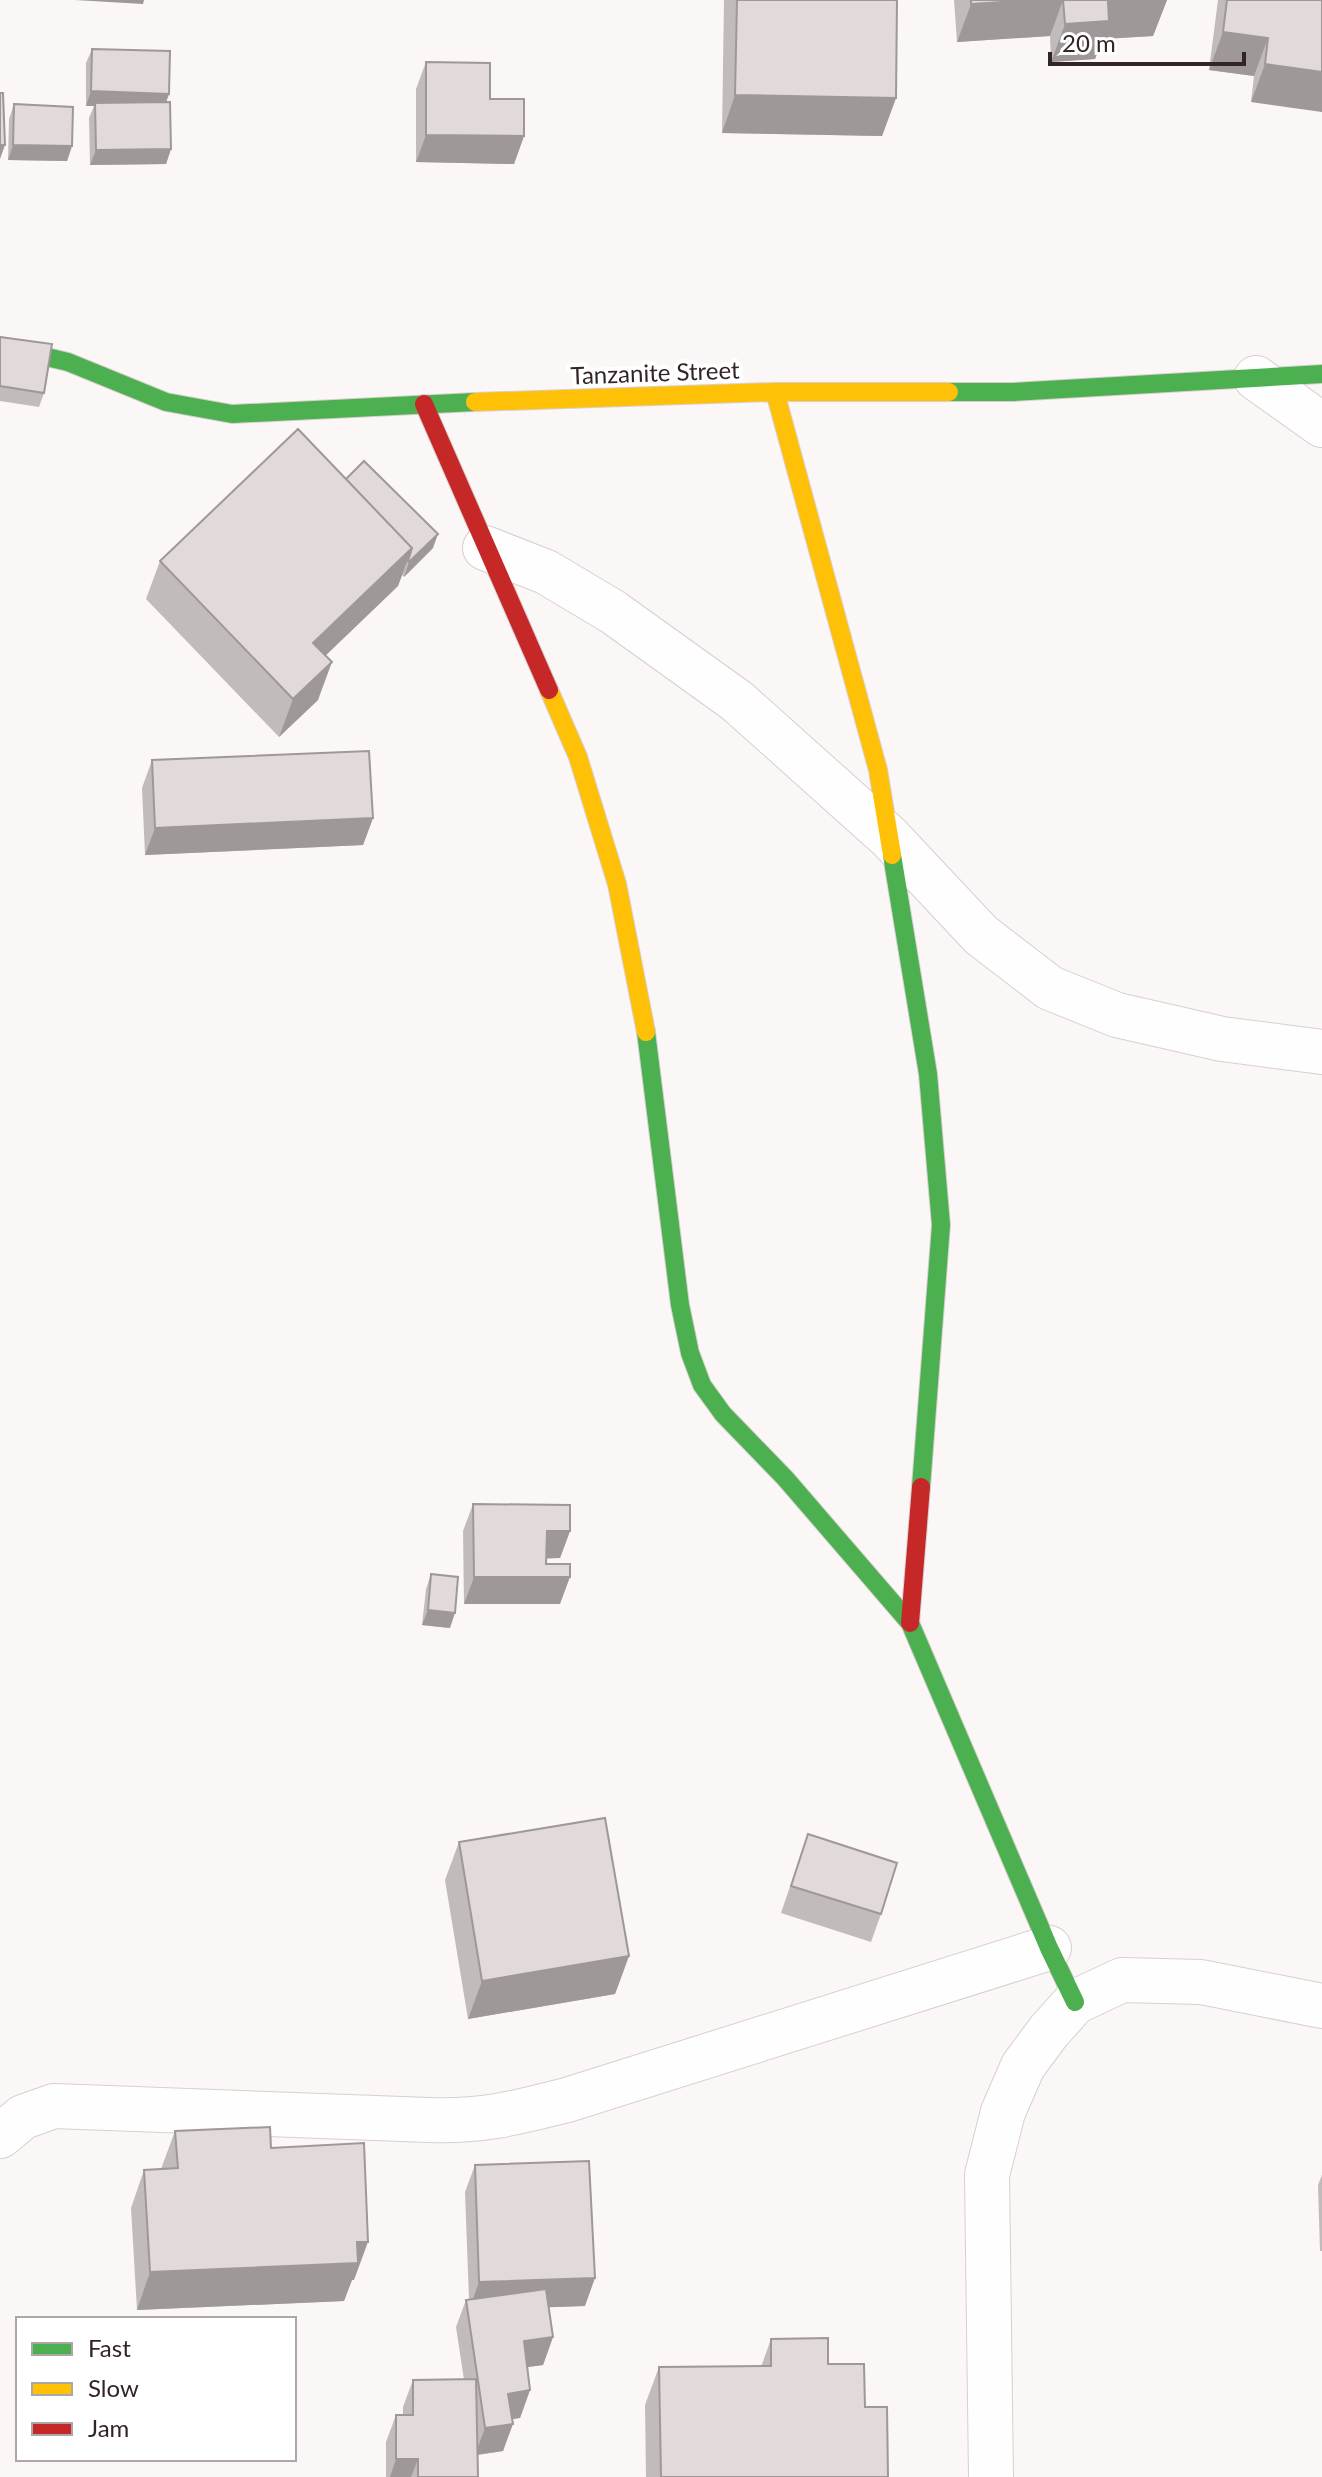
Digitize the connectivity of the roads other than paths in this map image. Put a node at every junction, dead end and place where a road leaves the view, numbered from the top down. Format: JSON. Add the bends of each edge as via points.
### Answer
{"nodes":[{"id":1,"x":0,"y":346,"type":"edge"},
{"id":2,"x":1322,"y":374,"type":"edge"},
{"id":3,"x":1256,"y":378,"type":"junction"},
{"id":4,"x":775,"y":392,"type":"junction"},
{"id":5,"x":424,"y":404,"type":"junction"},
{"id":6,"x":1322,"y":425,"type":"edge"},
{"id":7,"x":485,"y":548,"type":"junction"},
{"id":8,"x":889,"y":837,"type":"junction"},
{"id":9,"x":1322,"y":1052,"type":"edge"},
{"id":10,"x":910,"y":1623,"type":"junction"},
{"id":11,"x":1049,"y":1948,"type":"junction"},
{"id":12,"x":1075,"y":2002,"type":"junction"},
{"id":13,"x":1322,"y":2006,"type":"edge"},
{"id":14,"x":0,"y":2136,"type":"edge"},
{"id":15,"x":991,"y":2477,"type":"edge"}],
"edges":[{"from":1,"to":5,"type":"street","name":"Tanzanite Street","via":[[68,362],[166,402],[232,414]]},
{"from":2,"to":3,"type":"street","name":"Tanzanite Street"},
{"from":3,"to":4,"type":"street","name":"Tanzanite Street","via":[[1013,392]]},
{"from":3,"to":6,"type":"street"},
{"from":4,"to":5,"type":"street","name":"Tanzanite Street"},
{"from":4,"to":8,"type":"street","via":[[878,770]]},
{"from":5,"to":7,"type":"street"},
{"from":7,"to":8,"type":"street","via":[[546,572],[600,604],[724,692]]},
{"from":7,"to":10,"type":"street","via":[[578,757],[617,884],[648,1040],[680,1305],[702,1385]]},
{"from":8,"to":9,"type":"street","via":[[981,935],[1050,988],[1117,1015],[1222,1039]]},
{"from":8,"to":10,"type":"street","via":[[928,1074],[941,1225]]},
{"from":10,"to":11,"type":"street"},
{"from":11,"to":12,"type":"street"},
{"from":11,"to":14,"type":"street","via":[[505,2116],[470,2121],[54,2106],[23,2117]]},
{"from":12,"to":13,"type":"street","via":[[1122,1980],[1201,1982]]},
{"from":12,"to":15,"type":"street","via":[[1023,2066],[1003,2112],[987,2175]]}]}
